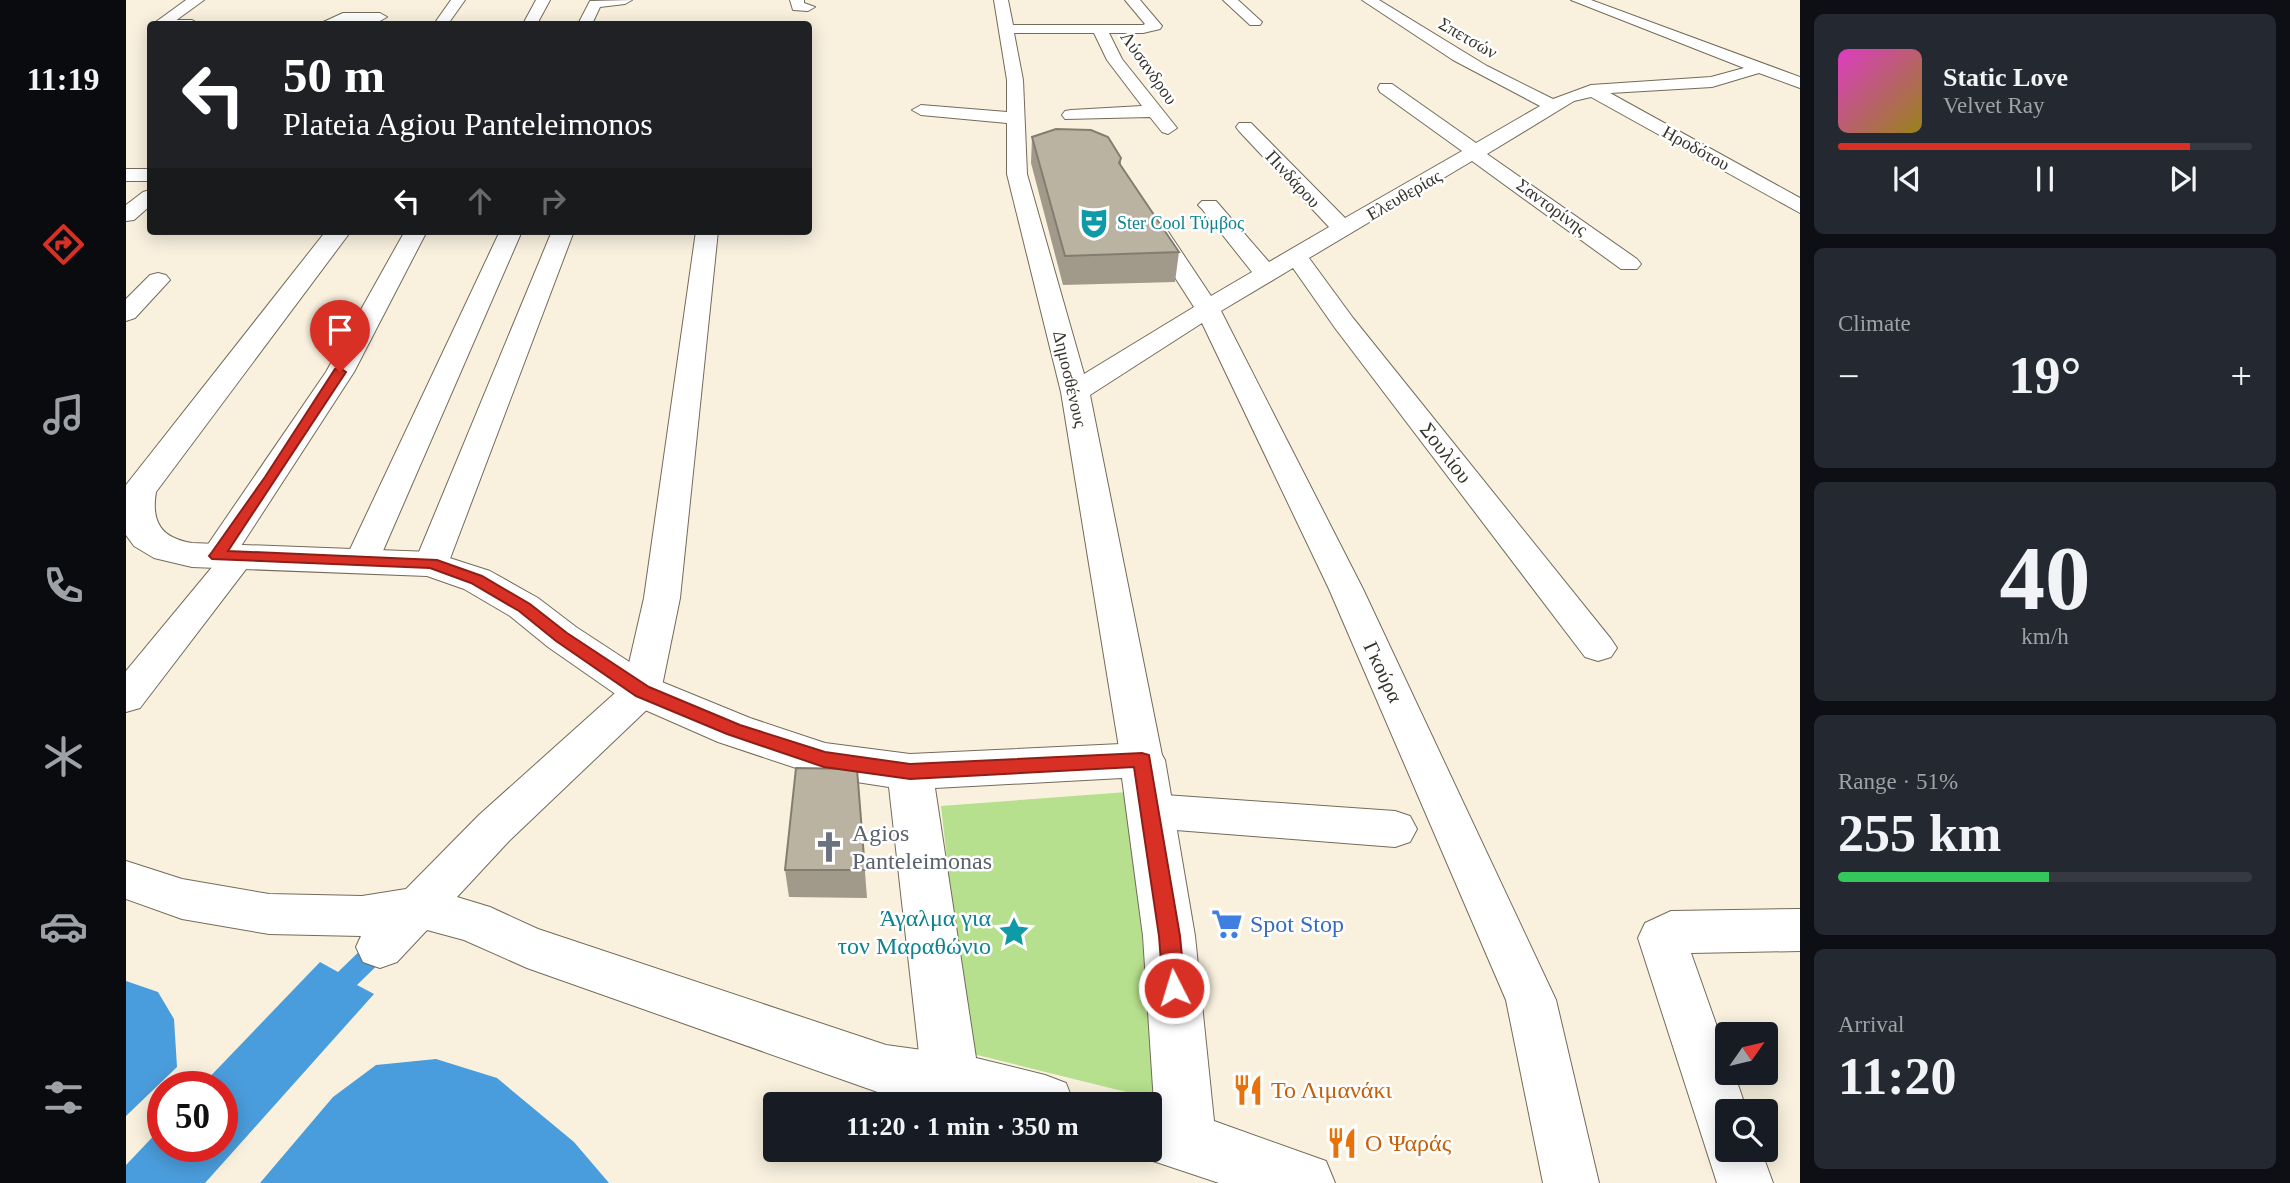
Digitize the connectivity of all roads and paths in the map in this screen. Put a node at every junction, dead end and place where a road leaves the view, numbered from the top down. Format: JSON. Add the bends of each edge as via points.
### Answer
{"nodes":[{"id":1,"x":196,"y":0,"type":"edge"},
{"id":2,"x":458,"y":0,"type":"edge"},
{"id":3,"x":543,"y":0,"type":"edge"},
{"id":4,"x":625,"y":0,"type":"edge"},
{"id":5,"x":1001,"y":0,"type":"edge"},
{"id":6,"x":1132,"y":0,"type":"edge"},
{"id":7,"x":1230,"y":0,"type":"edge"},
{"id":8,"x":1368,"y":0,"type":"edge"},
{"id":9,"x":1578,"y":0,"type":"edge"},
{"id":10,"x":380,"y":17,"type":"dead end"},
{"id":11,"x":165,"y":21,"type":"edge"},
{"id":12,"x":333,"y":21,"type":"edge"},
{"id":13,"x":443,"y":21,"type":"edge"},
{"id":14,"x":532,"y":21,"type":"edge"},
{"id":15,"x":586,"y":21,"type":"edge"},
{"id":16,"x":1255,"y":22,"type":"dead end"},
{"id":17,"x":1008,"y":29,"type":"junction"},
{"id":18,"x":1100,"y":30,"type":"junction"},
{"id":19,"x":1757,"y":69,"type":"junction"},
{"id":20,"x":1800,"y":83,"type":"edge"},
{"id":21,"x":1387,"y":88,"type":"dead end"},
{"id":22,"x":1591,"y":90,"type":"junction"},
{"id":23,"x":1552,"y":105,"type":"junction"},
{"id":24,"x":921,"y":110,"type":"dead end"},
{"id":25,"x":1155,"y":111,"type":"junction"},
{"id":26,"x":1071,"y":115,"type":"dead end"},
{"id":27,"x":1015,"y":117,"type":"junction"},
{"id":28,"x":1245,"y":127,"type":"dead end"},
{"id":29,"x":1168,"y":128,"type":"dead end"},
{"id":30,"x":1476,"y":152,"type":"junction"},
{"id":31,"x":126,"y":174,"type":"edge"},
{"id":32,"x":147,"y":174,"type":"edge"},
{"id":33,"x":147,"y":198,"type":"edge"},
{"id":34,"x":1136,"y":200,"type":"edge"},
{"id":35,"x":1209,"y":205,"type":"dead end"},
{"id":36,"x":1800,"y":207,"type":"edge"},
{"id":37,"x":126,"y":215,"type":"edge"},
{"id":38,"x":1345,"y":229,"type":"junction"},
{"id":39,"x":336,"y":235,"type":"edge"},
{"id":40,"x":414,"y":235,"type":"edge"},
{"id":41,"x":510,"y":235,"type":"edge"},
{"id":42,"x":561,"y":235,"type":"edge"},
{"id":43,"x":707,"y":235,"type":"edge"},
{"id":44,"x":1296,"y":256,"type":"junction"},
{"id":45,"x":1629,"y":264,"type":"dead end"},
{"id":46,"x":1266,"y":274,"type":"junction"},
{"id":47,"x":159,"y":280,"type":"dead end"},
{"id":48,"x":1208,"y":309,"type":"junction"},
{"id":49,"x":126,"y":313,"type":"edge"},
{"id":50,"x":1075,"y":392,"type":"junction"},
{"id":51,"x":133,"y":539,"type":"edge"},
{"id":52,"x":228,"y":556,"type":"junction"},
{"id":53,"x":362,"y":560,"type":"junction"},
{"id":54,"x":431,"y":564,"type":"junction"},
{"id":55,"x":1598,"y":648,"type":"dead end"},
{"id":56,"x":642,"y":691,"type":"junction"},
{"id":57,"x":126,"y":698,"type":"edge"},
{"id":58,"x":1142,"y":760,"type":"junction"},
{"id":59,"x":910,"y":772,"type":"junction"},
{"id":60,"x":1150,"y":811,"type":"junction"},
{"id":61,"x":1395,"y":829,"type":"dead end"},
{"id":62,"x":126,"y":880,"type":"edge"},
{"id":63,"x":417,"y":907,"type":"junction"},
{"id":64,"x":1800,"y":930,"type":"edge"},
{"id":65,"x":380,"y":947,"type":"dead end"},
{"id":66,"x":951,"y":1080,"type":"junction"},
{"id":67,"x":998,"y":1092,"type":"edge"},
{"id":68,"x":1716,"y":1099,"type":"edge"},
{"id":69,"x":1168,"y":1136,"type":"edge"},
{"id":70,"x":1738,"y":1162,"type":"edge"},
{"id":71,"x":1304,"y":1183,"type":"edge"},
{"id":72,"x":1572,"y":1183,"type":"edge"},
{"id":73,"x":1745,"y":1183,"type":"edge"}],
"edges":[{"from":1,"to":11,"type":"main road"},
{"from":2,"to":13,"type":"street"},
{"from":3,"to":14,"type":"street"},
{"from":4,"to":15,"type":"street","via":[[595,4]]},
{"from":5,"to":17,"type":"street","name":"Δημοσθένους"},
{"from":6,"to":18,"type":"street","via":[[1155,26]]},
{"from":7,"to":16,"type":"street"},
{"from":8,"to":23,"type":"street","name":"Σπετσών"},
{"from":9,"to":19,"type":"street"},
{"from":10,"to":12,"type":"street"},
{"from":17,"to":18,"type":"street"},
{"from":17,"to":27,"type":"street","name":"Δημοσθένους"},
{"from":18,"to":25,"type":"street","name":"Λύσανδρου","via":[[1115,60]]},
{"from":19,"to":20,"type":"street"},
{"from":19,"to":22,"type":"street","name":"Ελευθερίας","via":[[1712,82]]},
{"from":21,"to":30,"type":"street","name":"Σαντορίνης"},
{"from":22,"to":23,"type":"street","name":"Ελευθερίας"},
{"from":22,"to":36,"type":"street","name":"Ηροδότου"},
{"from":23,"to":30,"type":"street","name":"Ελευθερίας"},
{"from":24,"to":27,"type":"street"},
{"from":25,"to":26,"type":"street"},
{"from":25,"to":29,"type":"street","name":"Λύσανδρου"},
{"from":27,"to":50,"type":"street","name":"Δημοσθένους","via":[[1017,174]]},
{"from":28,"to":38,"type":"street","name":"Πινδάρου"},
{"from":30,"to":38,"type":"street","name":"Ελευθερίας"},
{"from":30,"to":45,"type":"street","name":"Σαντορίνης"},
{"from":31,"to":32,"type":"street"},
{"from":33,"to":37,"type":"street"},
{"from":34,"to":48,"type":"street","name":"Γκούρα"},
{"from":35,"to":46,"type":"street"},
{"from":38,"to":44,"type":"street","name":"Ελευθερίας"},
{"from":39,"to":51,"type":"main road","via":[[139,491],[130,517]]},
{"from":40,"to":52,"type":"street","via":[[340,372],[271,478]]},
{"from":41,"to":53,"type":"street"},
{"from":42,"to":54,"type":"street"},
{"from":43,"to":56,"type":"street","via":[[662,598]]},
{"from":44,"to":46,"type":"street","name":"Ελευθερίας"},
{"from":44,"to":55,"type":"street","name":"Σουλίου","via":[[1343,323]]},
{"from":46,"to":48,"type":"street","name":"Ελευθερίας"},
{"from":47,"to":49,"type":"street"},
{"from":48,"to":50,"type":"street","name":"Ελευθερίας"},
{"from":48,"to":72,"type":"street","name":"Γκούρα","via":[[1346,589],[1531,1000]]},
{"from":50,"to":58,"type":"street","name":"Δημοσθένους"},
{"from":51,"to":52,"type":"main road","via":[[184,554]]},
{"from":52,"to":53,"type":"main road"},
{"from":52,"to":57,"type":"street"},
{"from":53,"to":54,"type":"main road"},
{"from":54,"to":56,"type":"main road","via":[[477,580],[524,607]]},
{"from":56,"to":59,"type":"main road","via":[[734,730],[824,760]]},
{"from":56,"to":63,"type":"street","via":[[494,828]]},
{"from":58,"to":59,"type":"main road"},
{"from":58,"to":60,"type":"main road"},
{"from":59,"to":66,"type":"main road"},
{"from":60,"to":61,"type":"street"},
{"from":60,"to":69,"type":"main road","via":[[1170,936]]},
{"from":62,"to":63,"type":"street","via":[[182,899],[269,914],[362,916]]},
{"from":63,"to":65,"type":"street"},
{"from":63,"to":66,"type":"street","via":[[472,922],[527,947],[886,1070]]},
{"from":64,"to":68,"type":"street","via":[[1666,932],[1661,938]]},
{"from":66,"to":67,"type":"main road"},
{"from":69,"to":71,"type":"main road"},
{"from":70,"to":73,"type":"street"}]}
